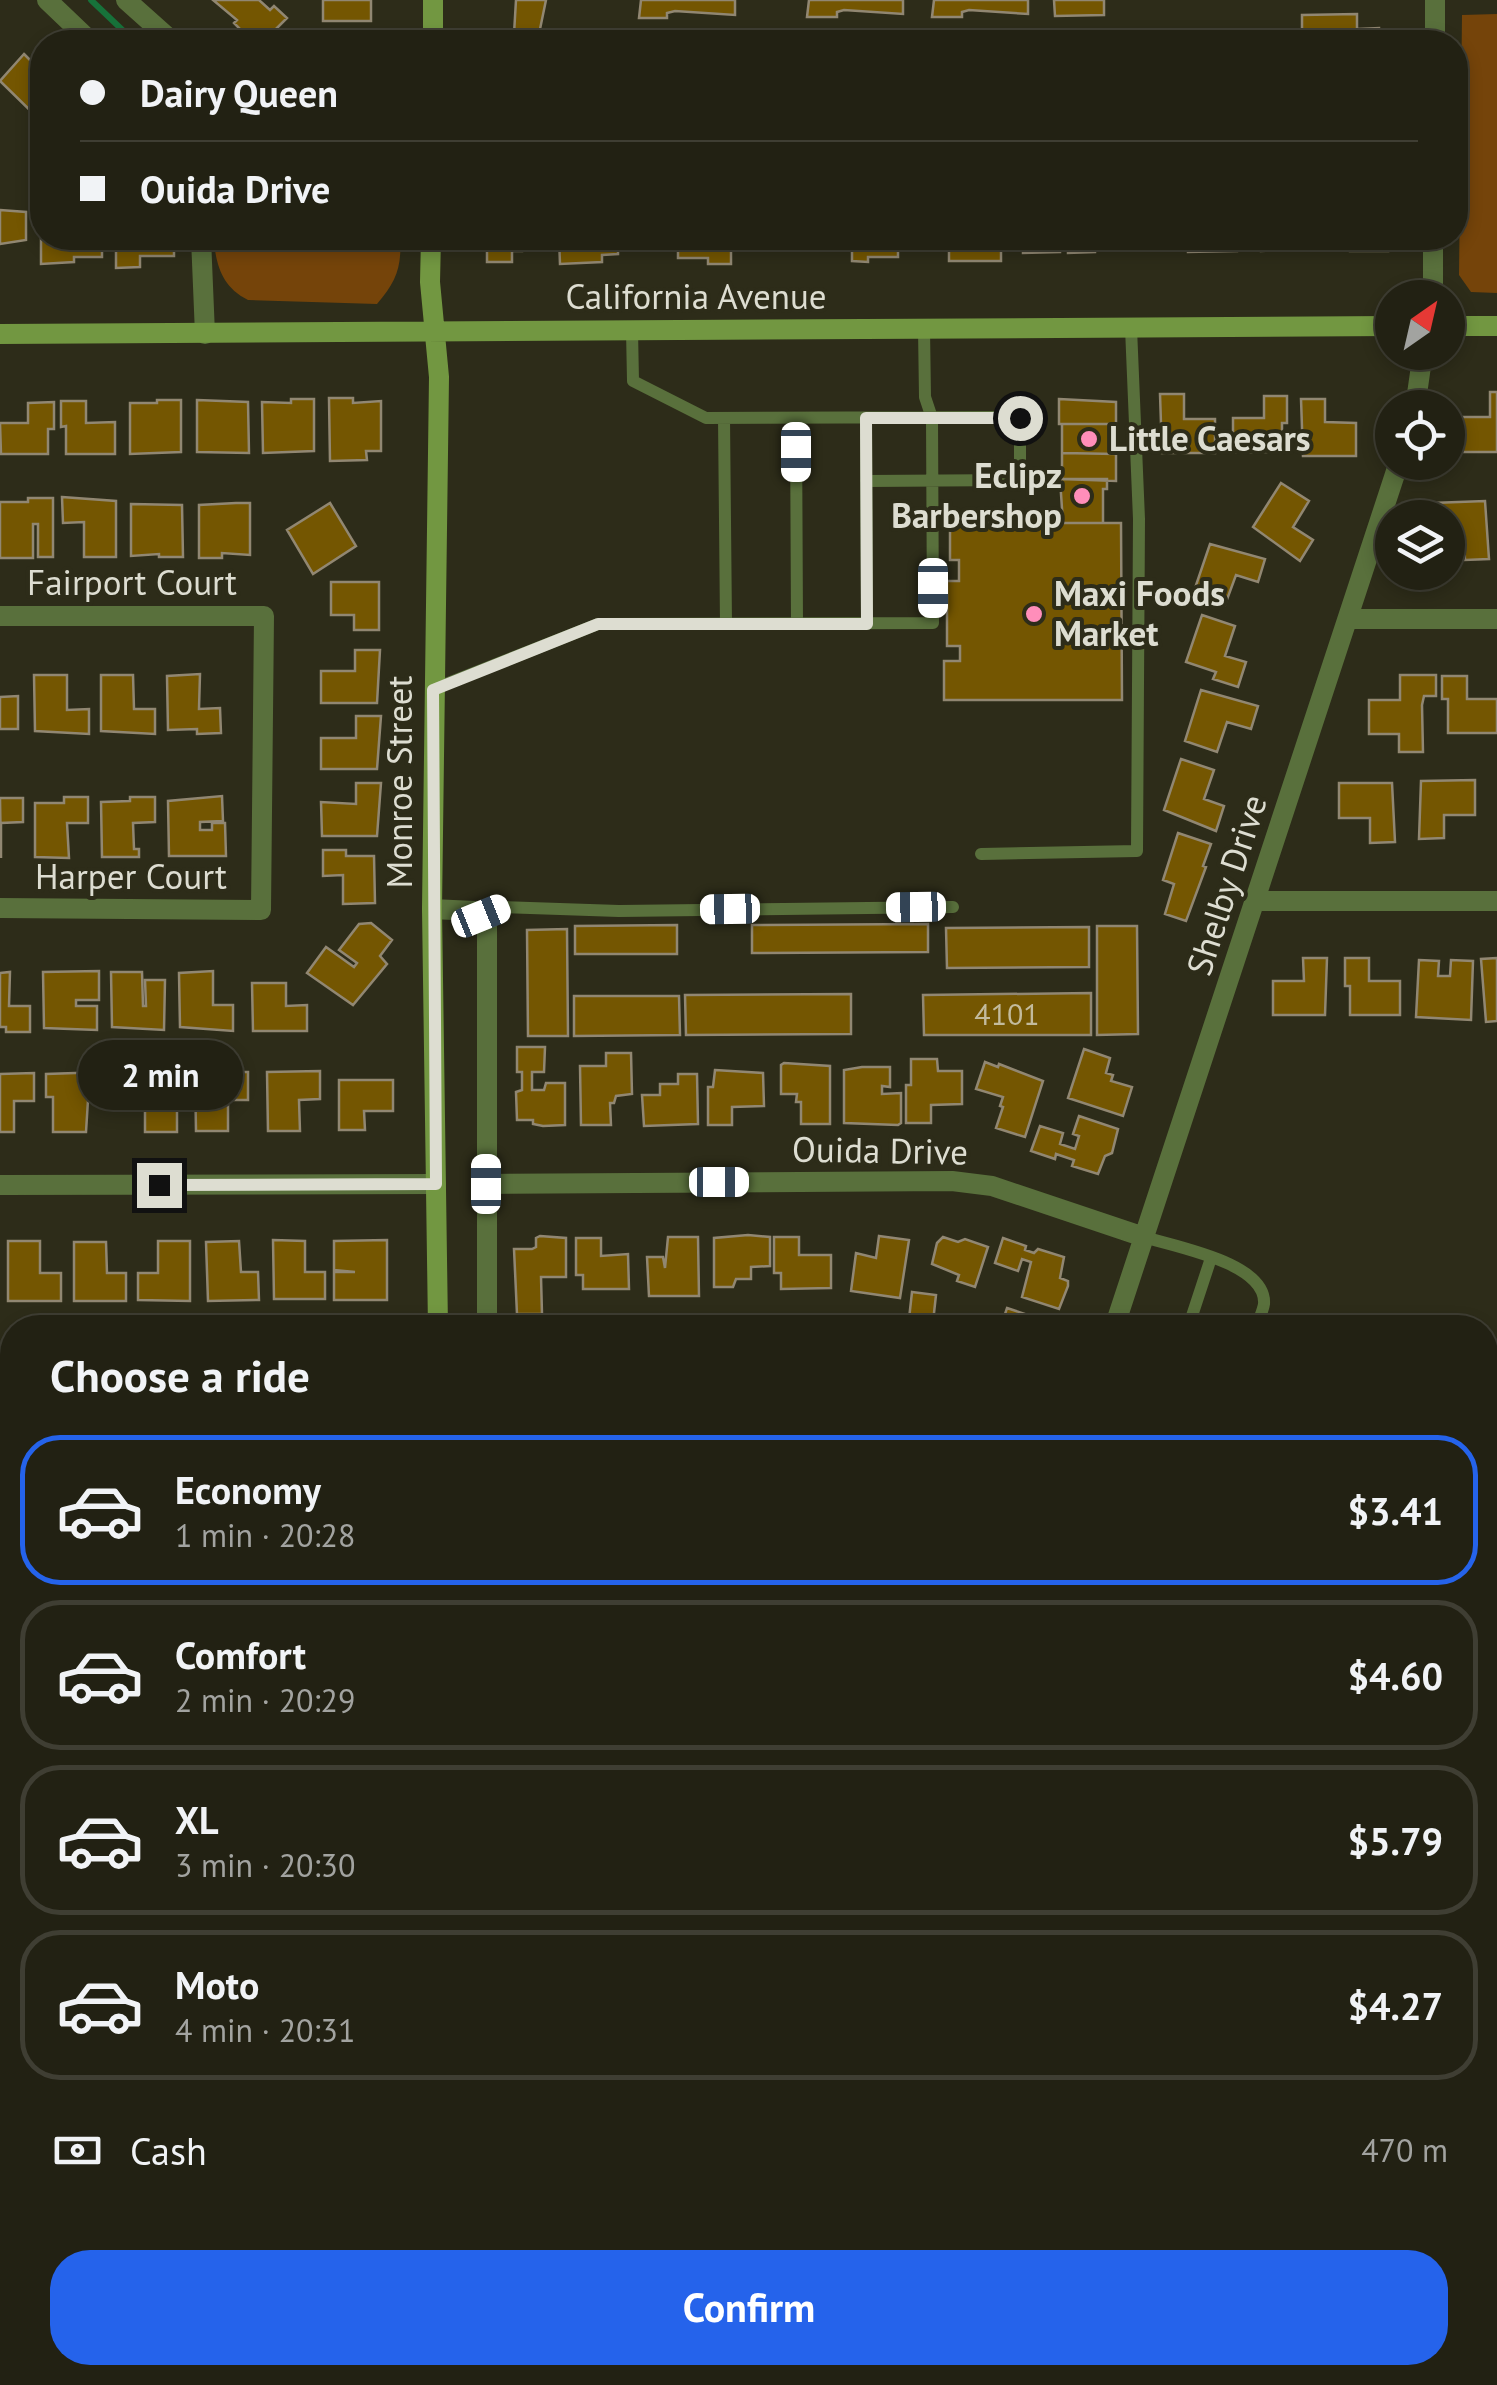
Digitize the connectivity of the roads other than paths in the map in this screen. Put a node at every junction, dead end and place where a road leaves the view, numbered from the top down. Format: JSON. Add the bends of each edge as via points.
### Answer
{"nodes":[{"id":1,"x":48,"y":0,"type":"edge"},
{"id":2,"x":126,"y":0,"type":"edge"},
{"id":3,"x":433,"y":0,"type":"edge"},
{"id":4,"x":1436,"y":0,"type":"edge"},
{"id":5,"x":79,"y":30,"type":"edge"},
{"id":6,"x":160,"y":30,"type":"edge"},
{"id":7,"x":433,"y":30,"type":"edge"},
{"id":8,"x":1435,"y":30,"type":"edge"},
{"id":9,"x":202,"y":250,"type":"edge"},
{"id":10,"x":431,"y":250,"type":"edge"},
{"id":11,"x":1433,"y":250,"type":"edge"},
{"id":12,"x":1433,"y":280,"type":"edge"},
{"id":13,"x":1375,"y":326,"type":"edge"},
{"id":14,"x":1465,"y":326,"type":"edge"},
{"id":15,"x":1497,"y":326,"type":"edge"},
{"id":16,"x":924,"y":328,"type":"junction"},
{"id":17,"x":1132,"y":328,"type":"junction"},
{"id":18,"x":632,"y":330,"type":"junction"},
{"id":19,"x":433,"y":332,"type":"junction"},
{"id":20,"x":0,"y":334,"type":"edge"},
{"id":21,"x":206,"y":334,"type":"junction"},
{"id":22,"x":724,"y":418,"type":"junction"},
{"id":23,"x":796,"y":418,"type":"junction"},
{"id":24,"x":866,"y":418,"type":"junction"},
{"id":25,"x":932,"y":418,"type":"junction"},
{"id":26,"x":932,"y":480,"type":"junction"},
{"id":27,"x":1394,"y":480,"type":"edge"},
{"id":28,"x":866,"y":481,"type":"junction"},
{"id":29,"x":0,"y":616,"type":"edge"},
{"id":30,"x":1349,"y":618,"type":"junction"},
{"id":31,"x":1497,"y":619,"type":"edge"},
{"id":32,"x":726,"y":624,"type":"junction"},
{"id":33,"x":797,"y":624,"type":"junction"},
{"id":34,"x":867,"y":624,"type":"junction"},
{"id":35,"x":433,"y":690,"type":"junction"},
{"id":36,"x":981,"y":854,"type":"dead end"},
{"id":37,"x":1256,"y":901,"type":"junction"},
{"id":38,"x":1497,"y":901,"type":"edge"},
{"id":39,"x":954,"y":907,"type":"dead end"},
{"id":40,"x":0,"y":908,"type":"edge"},
{"id":41,"x":432,"y":909,"type":"junction"},
{"id":42,"x":262,"y":910,"type":"joint"},
{"id":43,"x":481,"y":916,"type":"junction"},
{"id":44,"x":436,"y":1184,"type":"junction"},
{"id":45,"x":486,"y":1184,"type":"junction"},
{"id":46,"x":0,"y":1185,"type":"edge"},
{"id":47,"x":1144,"y":1237,"type":"junction"},
{"id":48,"x":1211,"y":1258,"type":"junction"},
{"id":49,"x":438,"y":1315,"type":"edge"},
{"id":50,"x":487,"y":1315,"type":"edge"},
{"id":51,"x":1118,"y":1315,"type":"edge"},
{"id":52,"x":1192,"y":1315,"type":"edge"},
{"id":53,"x":1260,"y":1315,"type":"edge"}],
"edges":[{"from":1,"to":5,"type":"street"},
{"from":2,"to":6,"type":"street"},
{"from":3,"to":7,"type":"main road"},
{"from":4,"to":8,"type":"street"},
{"from":9,"to":21,"type":"street"},
{"from":10,"to":19,"type":"main road","name":"Monroe Street"},
{"from":11,"to":12,"type":"street"},
{"from":13,"to":17,"type":"main road","name":"California Avenue"},
{"from":14,"to":15,"type":"main road"},
{"from":16,"to":17,"type":"main road","name":"California Avenue"},
{"from":16,"to":18,"type":"main road","name":"California Avenue"},
{"from":16,"to":25,"type":"lane","via":[[925,397]]},
{"from":17,"to":36,"type":"lane","via":[[1140,520],[1137,851]]},
{"from":18,"to":19,"type":"main road","name":"California Avenue"},
{"from":18,"to":22,"type":"lane","via":[[632,381],[706,418]]},
{"from":19,"to":21,"type":"main road","name":"California Avenue"},
{"from":19,"to":35,"type":"main road","name":"Monroe Street","via":[[439,377]]},
{"from":20,"to":21,"type":"main road","name":"California Avenue"},
{"from":22,"to":23,"type":"lane"},
{"from":22,"to":32,"type":"lane"},
{"from":23,"to":24,"type":"lane"},
{"from":23,"to":33,"type":"lane"},
{"from":24,"to":25,"type":"lane"},
{"from":24,"to":28,"type":"lane"},
{"from":25,"to":26,"type":"lane"},
{"from":25,"to":26,"type":"lane","via":[[1020,418],[1020,480]]},
{"from":26,"to":28,"type":"lane"},
{"from":26,"to":34,"type":"lane","via":[[933,624]]},
{"from":27,"to":30,"type":"street","name":"Shelby Drive"},
{"from":28,"to":34,"type":"lane"},
{"from":29,"to":42,"type":"street","name":"Fairport Court","via":[[264,616]]},
{"from":30,"to":31,"type":"street"},
{"from":30,"to":37,"type":"street","name":"Shelby Drive"},
{"from":32,"to":33,"type":"lane"},
{"from":32,"to":35,"type":"lane","via":[[598,624]]},
{"from":33,"to":34,"type":"lane"},
{"from":35,"to":41,"type":"main road","name":"Monroe Street"},
{"from":37,"to":38,"type":"street"},
{"from":37,"to":47,"type":"street","name":"Shelby Drive"},
{"from":39,"to":43,"type":"lane","via":[[502,907]]},
{"from":40,"to":42,"type":"street","name":"Harper Court"},
{"from":41,"to":43,"type":"street"},
{"from":41,"to":44,"type":"main road","name":"Monroe Street"},
{"from":43,"to":45,"type":"street","via":[[487,926]]},
{"from":44,"to":46,"type":"street"},
{"from":44,"to":49,"type":"main road","name":"Monroe Street"},
{"from":45,"to":47,"type":"street","name":"Ouida Drive","via":[[952,1181],[992,1186]]},
{"from":45,"to":50,"type":"street"},
{"from":47,"to":48,"type":"lane"},
{"from":47,"to":51,"type":"street","name":"Shelby Drive"},
{"from":48,"to":52,"type":"lane"},
{"from":48,"to":53,"type":"lane","via":[[1247,1271],[1260,1286]]}]}
